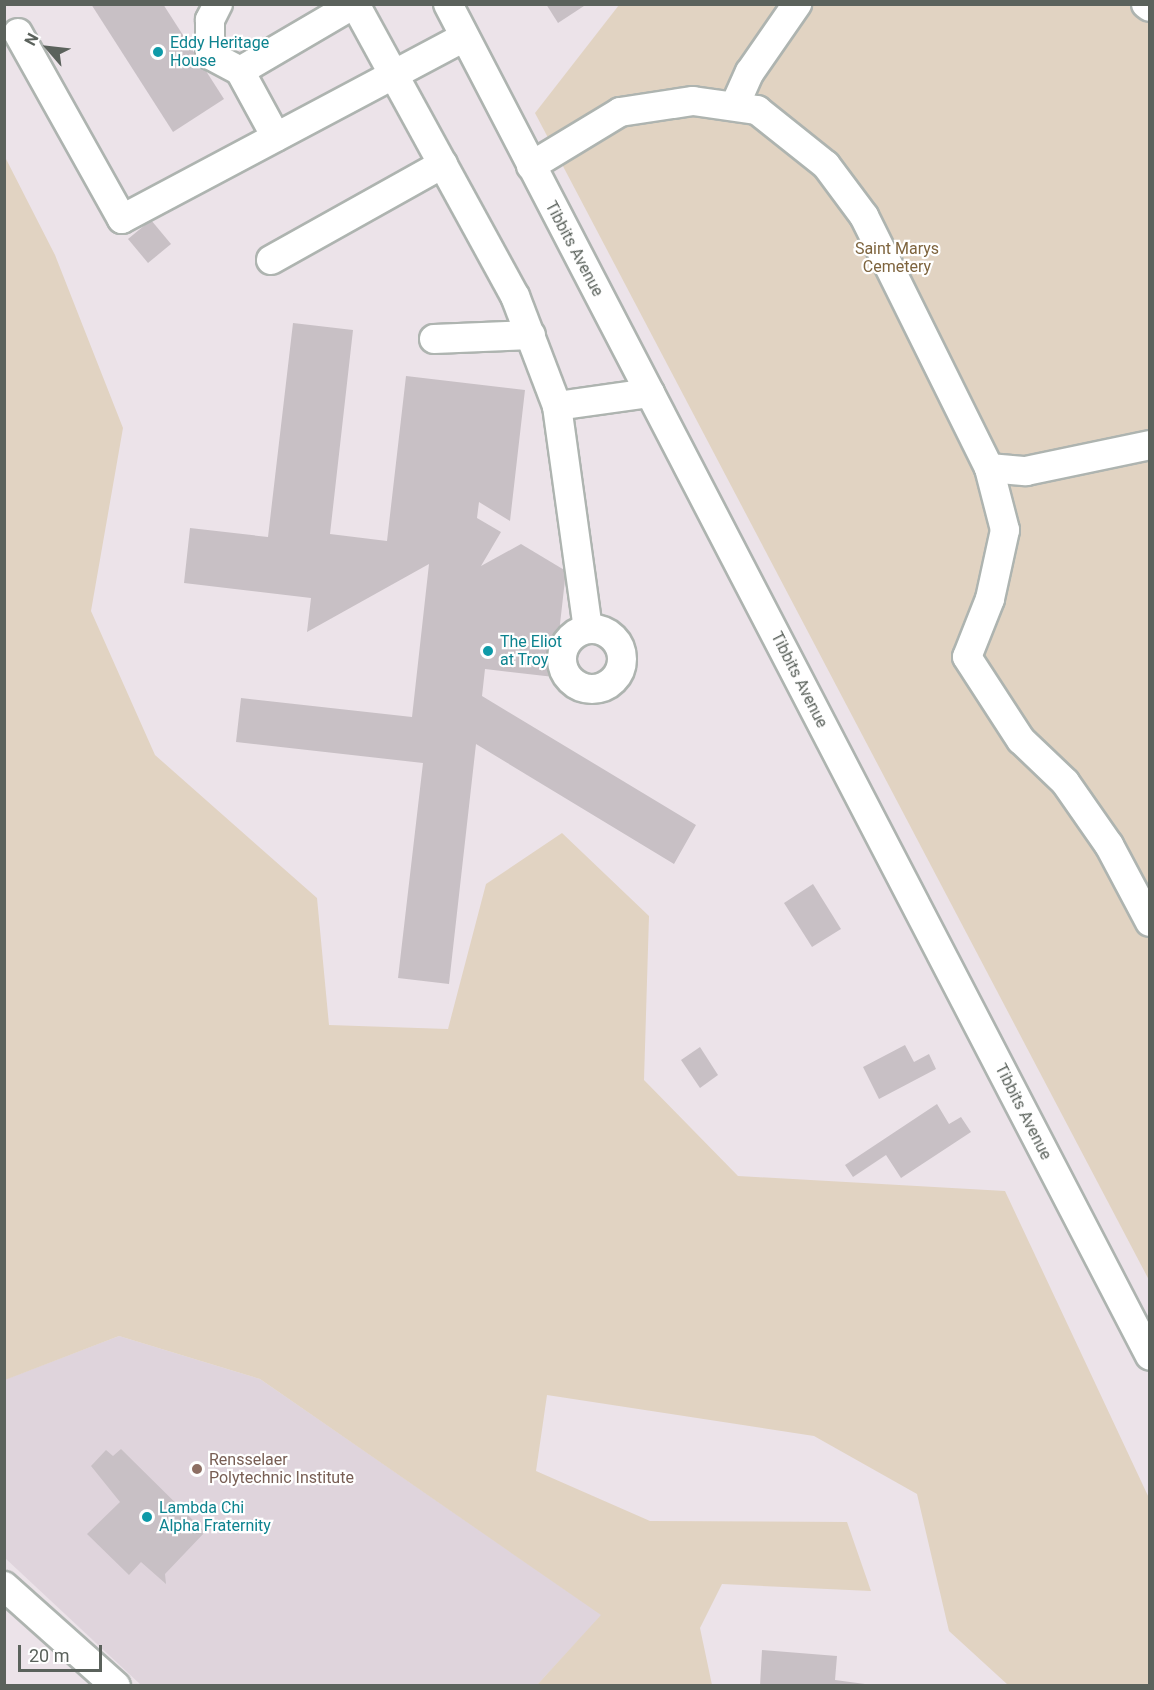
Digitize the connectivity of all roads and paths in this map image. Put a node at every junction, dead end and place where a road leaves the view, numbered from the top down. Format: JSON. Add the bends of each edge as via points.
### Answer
{"nodes":[{"id":1,"x":218,"y":4,"type":"edge"},
{"id":2,"x":354,"y":4,"type":"edge"},
{"id":3,"x":448,"y":4,"type":"edge"},
{"id":4,"x":797,"y":4,"type":"edge"},
{"id":5,"x":18,"y":33,"type":"dead end"},
{"id":6,"x":464,"y":37,"type":"junction"},
{"id":7,"x":240,"y":71,"type":"junction"},
{"id":8,"x":394,"y":74,"type":"junction"},
{"id":9,"x":735,"y":105,"type":"junction"},
{"id":10,"x":276,"y":137,"type":"junction"},
{"id":11,"x":443,"y":164,"type":"junction"},
{"id":12,"x":531,"y":166,"type":"junction"},
{"id":13,"x":271,"y":260,"type":"dead end"},
{"id":14,"x":531,"y":335,"type":"junction"},
{"id":15,"x":434,"y":339,"type":"dead end"},
{"id":16,"x":650,"y":393,"type":"junction"},
{"id":17,"x":557,"y":406,"type":"junction"},
{"id":18,"x":1149,"y":445,"type":"edge"},
{"id":19,"x":989,"y":468,"type":"junction"},
{"id":20,"x":588,"y":629,"type":"dead end"},
{"id":21,"x":1149,"y":922,"type":"edge"},
{"id":22,"x":1149,"y":1356,"type":"edge"},
{"id":23,"x":4,"y":1586,"type":"edge"},
{"id":24,"x":116,"y":1686,"type":"edge"}],
"edges":[{"from":1,"to":7,"type":"street","via":[[210,20],[210,55]]},
{"from":2,"to":7,"type":"street"},
{"from":2,"to":8,"type":"street"},
{"from":3,"to":6,"type":"street","name":"Tibbits Avenue"},
{"from":4,"to":9,"type":"street","via":[[750,72]]},
{"from":5,"to":10,"type":"street","via":[[122,219]]},
{"from":6,"to":8,"type":"street"},
{"from":6,"to":12,"type":"street","name":"Tibbits Avenue"},
{"from":7,"to":10,"type":"street"},
{"from":8,"to":10,"type":"street"},
{"from":8,"to":11,"type":"street"},
{"from":9,"to":12,"type":"street","via":[[693,101],[620,112]]},
{"from":9,"to":19,"type":"street","via":[[757,110],[791,132],[826,165],[864,216]]},
{"from":11,"to":13,"type":"street"},
{"from":11,"to":14,"type":"street","via":[[515,296]]},
{"from":12,"to":16,"type":"street","name":"Tibbits Avenue"},
{"from":14,"to":15,"type":"street"},
{"from":14,"to":17,"type":"street"},
{"from":16,"to":17,"type":"street"},
{"from":16,"to":22,"type":"street","name":"Tibbits Avenue"},
{"from":17,"to":20,"type":"street"},
{"from":18,"to":19,"type":"street","via":[[1026,471]]},
{"from":19,"to":21,"type":"street","via":[[1005,530],[990,599],[967,657],[1021,740],[1065,782],[1102,836]]},
{"from":23,"to":24,"type":"street"}]}
